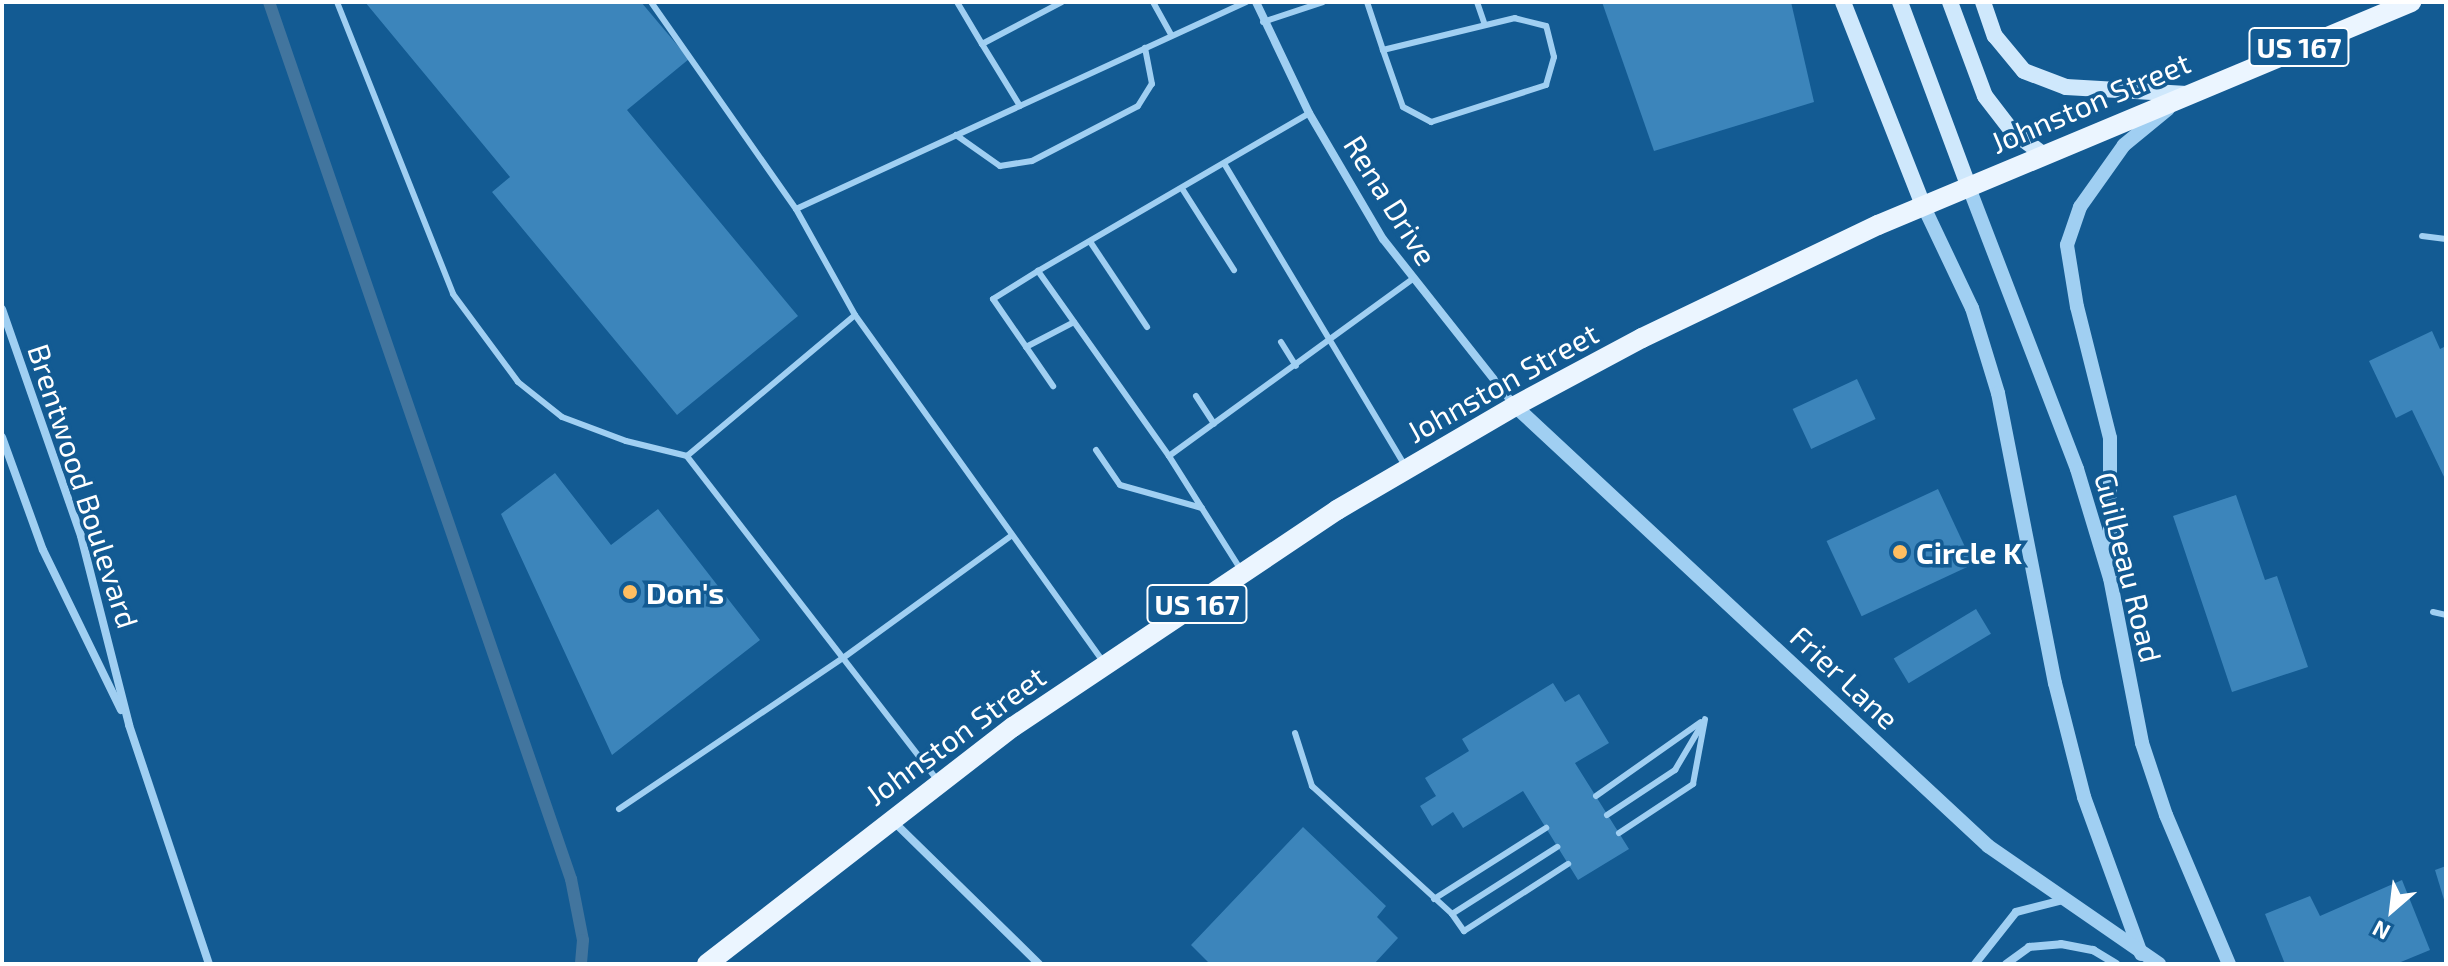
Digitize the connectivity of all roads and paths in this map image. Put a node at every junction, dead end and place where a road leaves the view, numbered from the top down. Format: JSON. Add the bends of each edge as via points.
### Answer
{"nodes":[{"id":1,"x":337,"y":2,"type":"edge"},
{"id":2,"x":651,"y":2,"type":"edge"},
{"id":3,"x":957,"y":2,"type":"edge"},
{"id":4,"x":1062,"y":2,"type":"edge"},
{"id":5,"x":1153,"y":2,"type":"edge"},
{"id":6,"x":1247,"y":2,"type":"edge"},
{"id":7,"x":1256,"y":2,"type":"edge"},
{"id":8,"x":1323,"y":2,"type":"edge"},
{"id":9,"x":1367,"y":2,"type":"edge"},
{"id":10,"x":1477,"y":2,"type":"edge"},
{"id":11,"x":1843,"y":2,"type":"edge"},
{"id":12,"x":1900,"y":2,"type":"edge"},
{"id":13,"x":1950,"y":2,"type":"edge"},
{"id":14,"x":1983,"y":2,"type":"edge"},
{"id":15,"x":2411,"y":2,"type":"edge"},
{"id":16,"x":1263,"y":22,"type":"junction"},
{"id":17,"x":1484,"y":22,"type":"junction"},
{"id":18,"x":1171,"y":34,"type":"junction"},
{"id":19,"x":982,"y":44,"type":"junction"},
{"id":20,"x":1145,"y":48,"type":"junction"},
{"id":21,"x":1383,"y":50,"type":"junction"},
{"id":22,"x":2187,"y":94,"type":"junction"},
{"id":23,"x":1020,"y":106,"type":"junction"},
{"id":24,"x":1309,"y":113,"type":"junction"},
{"id":25,"x":956,"y":135,"type":"junction"},
{"id":26,"x":2042,"y":154,"type":"junction"},
{"id":27,"x":1225,"y":165,"type":"junction"},
{"id":28,"x":1968,"y":185,"type":"junction"},
{"id":29,"x":1183,"y":190,"type":"junction"},
{"id":30,"x":1923,"y":205,"type":"junction"},
{"id":31,"x":796,"y":209,"type":"junction"},
{"id":32,"x":2422,"y":236,"type":"dead end"},
{"id":33,"x":2446,"y":239,"type":"edge"},
{"id":34,"x":1091,"y":243,"type":"junction"},
{"id":35,"x":1234,"y":270,"type":"dead end"},
{"id":36,"x":1038,"y":271,"type":"junction"},
{"id":37,"x":1411,"y":280,"type":"junction"},
{"id":38,"x":2,"y":309,"type":"edge"},
{"id":39,"x":855,"y":315,"type":"junction"},
{"id":40,"x":1074,"y":322,"type":"junction"},
{"id":41,"x":1147,"y":327,"type":"dead end"},
{"id":42,"x":1332,"y":340,"type":"junction"},
{"id":43,"x":1281,"y":342,"type":"dead end"},
{"id":44,"x":1026,"y":347,"type":"junction"},
{"id":45,"x":1296,"y":366,"type":"junction"},
{"id":46,"x":1053,"y":386,"type":"dead end"},
{"id":47,"x":1196,"y":396,"type":"dead end"},
{"id":48,"x":1515,"y":406,"type":"junction"},
{"id":49,"x":1214,"y":424,"type":"junction"},
{"id":50,"x":2,"y":437,"type":"edge"},
{"id":51,"x":1096,"y":450,"type":"dead end"},
{"id":52,"x":687,"y":456,"type":"junction"},
{"id":53,"x":1169,"y":456,"type":"junction"},
{"id":54,"x":1407,"y":469,"type":"junction"},
{"id":55,"x":1202,"y":508,"type":"junction"},
{"id":56,"x":1012,"y":535,"type":"junction"},
{"id":57,"x":1243,"y":573,"type":"junction"},
{"id":58,"x":2110,"y":578,"type":"junction"},
{"id":59,"x":2433,"y":612,"type":"dead end"},
{"id":60,"x":2446,"y":615,"type":"edge"},
{"id":61,"x":843,"y":658,"type":"junction"},
{"id":62,"x":1105,"y":665,"type":"junction"},
{"id":63,"x":1705,"y":719,"type":"junction"},
{"id":64,"x":129,"y":725,"type":"junction"},
{"id":65,"x":1295,"y":733,"type":"dead end"},
{"id":66,"x":939,"y":782,"type":"junction"},
{"id":67,"x":1596,"y":796,"type":"dead end"},
{"id":68,"x":619,"y":809,"type":"dead end"},
{"id":69,"x":1607,"y":815,"type":"dead end"},
{"id":70,"x":890,"y":819,"type":"junction"},
{"id":71,"x":1546,"y":828,"type":"dead end"},
{"id":72,"x":1619,"y":833,"type":"dead end"},
{"id":73,"x":1557,"y":847,"type":"dead end"},
{"id":74,"x":1568,"y":864,"type":"dead end"},
{"id":75,"x":1434,"y":899,"type":"junction"},
{"id":76,"x":2063,"y":900,"type":"junction"},
{"id":77,"x":1452,"y":914,"type":"junction"},
{"id":78,"x":2143,"y":959,"type":"edge"},
{"id":79,"x":209,"y":964,"type":"edge"},
{"id":80,"x":707,"y":964,"type":"edge"},
{"id":81,"x":1039,"y":964,"type":"edge"},
{"id":82,"x":1975,"y":964,"type":"edge"},
{"id":83,"x":2006,"y":964,"type":"edge"},
{"id":84,"x":2116,"y":964,"type":"edge"},
{"id":85,"x":2159,"y":964,"type":"edge"},
{"id":86,"x":2229,"y":964,"type":"edge"}],
"edges":[{"from":1,"to":52,"type":"lane","via":[[453,294],[518,382],[562,417]]},
{"from":2,"to":31,"type":"lane"},
{"from":3,"to":19,"type":"lane"},
{"from":4,"to":19,"type":"lane"},
{"from":5,"to":18,"type":"lane"},
{"from":6,"to":18,"type":"lane"},
{"from":7,"to":16,"type":"street","name":"Rena Drive"},
{"from":8,"to":16,"type":"lane"},
{"from":9,"to":21,"type":"lane"},
{"from":10,"to":17,"type":"lane"},
{"from":11,"to":30,"type":"main road"},
{"from":12,"to":28,"type":"main road"},
{"from":13,"to":26,"type":"main road","via":[[1985,96],[2012,131]]},
{"from":14,"to":22,"type":"main road","via":[[1995,36],[2024,71],[2066,87]]},
{"from":15,"to":22,"type":"main road","name":"Johnston Street","number":"US 167"},
{"from":16,"to":24,"type":"street","name":"Rena Drive"},
{"from":17,"to":21,"type":"lane"},
{"from":17,"to":21,"type":"lane","via":[[1515,18],[1546,26],[1554,57],[1546,85],[1431,122],[1403,107]]},
{"from":18,"to":20,"type":"lane"},
{"from":19,"to":23,"type":"lane"},
{"from":20,"to":23,"type":"lane"},
{"from":20,"to":25,"type":"lane","via":[[1152,84],[1138,106],[1032,161],[1000,166]]},
{"from":22,"to":26,"type":"main road","name":"Johnston Street","number":"US 167"},
{"from":22,"to":58,"type":"street","via":[[2124,145],[2080,207],[2067,245],[2110,438]]},
{"from":23,"to":25,"type":"lane"},
{"from":24,"to":27,"type":"lane"},
{"from":24,"to":37,"type":"street","name":"Rena Drive"},
{"from":25,"to":31,"type":"lane"},
{"from":26,"to":28,"type":"main road","name":"Johnston Street","number":"US 167"},
{"from":27,"to":29,"type":"lane"},
{"from":27,"to":42,"type":"lane"},
{"from":28,"to":30,"type":"main road","name":"Johnston Street","number":"US 167"},
{"from":28,"to":58,"type":"street","name":"Guilbeau Road","via":[[2072,454]]},
{"from":29,"to":34,"type":"lane"},
{"from":29,"to":35,"type":"lane"},
{"from":30,"to":48,"type":"main road","name":"Johnston Street","number":"US 167","via":[[1642,338]]},
{"from":30,"to":78,"type":"street","via":[[1972,308],[1998,393],[2077,769]]},
{"from":31,"to":39,"type":"lane"},
{"from":32,"to":33,"type":"lane"},
{"from":34,"to":36,"type":"lane"},
{"from":34,"to":41,"type":"lane"},
{"from":36,"to":40,"type":"lane"},
{"from":36,"to":44,"type":"lane","via":[[993,299]]},
{"from":37,"to":42,"type":"lane"},
{"from":37,"to":48,"type":"street","name":"Rena Drive"},
{"from":38,"to":64,"type":"street","name":"Brentwood Boulevard","via":[[81,536]]},
{"from":39,"to":52,"type":"lane"},
{"from":39,"to":56,"type":"lane"},
{"from":40,"to":44,"type":"lane"},
{"from":40,"to":53,"type":"lane"},
{"from":42,"to":45,"type":"lane"},
{"from":42,"to":54,"type":"lane"},
{"from":43,"to":45,"type":"lane"},
{"from":44,"to":46,"type":"lane"},
{"from":45,"to":49,"type":"lane"},
{"from":47,"to":49,"type":"lane"},
{"from":48,"to":54,"type":"main road","name":"Johnston Street","number":"US 167"},
{"from":48,"to":76,"type":"street","name":"Frier Lane","via":[[1988,846]]},
{"from":49,"to":53,"type":"lane"},
{"from":50,"to":64,"type":"street","name":"Brentwood Boulevard","via":[[43,550]]},
{"from":51,"to":55,"type":"lane","via":[[1120,485]]},
{"from":52,"to":61,"type":"lane"},
{"from":53,"to":55,"type":"lane"},
{"from":54,"to":57,"type":"main road","name":"Johnston Street","number":"US 167"},
{"from":55,"to":57,"type":"lane"},
{"from":56,"to":61,"type":"lane"},
{"from":56,"to":62,"type":"lane"},
{"from":57,"to":62,"type":"main road","name":"Johnston Street","number":"US 167"},
{"from":58,"to":86,"type":"street","name":"Guilbeau Road","via":[[2142,743],[2166,815]]},
{"from":59,"to":60,"type":"lane"},
{"from":61,"to":66,"type":"lane"},
{"from":61,"to":68,"type":"lane"},
{"from":62,"to":66,"type":"main road","name":"Johnston Street","number":"US 167"},
{"from":63,"to":67,"type":"lane"},
{"from":63,"to":69,"type":"lane","via":[[1675,770]]},
{"from":63,"to":72,"type":"lane","via":[[1693,784]]},
{"from":64,"to":79,"type":"street","name":"Brentwood Boulevard"},
{"from":65,"to":75,"type":"lane","via":[[1312,786]]},
{"from":66,"to":70,"type":"main road","name":"Johnston Street","number":"US 167"},
{"from":70,"to":80,"type":"main road","name":"Johnston Street","number":"US 167"},
{"from":70,"to":81,"type":"street"},
{"from":71,"to":75,"type":"lane"},
{"from":73,"to":77,"type":"lane"},
{"from":74,"to":77,"type":"lane","via":[[1464,931]]},
{"from":75,"to":77,"type":"lane"},
{"from":76,"to":78,"type":"street","name":"Frier Lane"},
{"from":76,"to":82,"type":"street","via":[[2016,912]]},
{"from":78,"to":85,"type":"street","name":"Frier Lane"},
{"from":83,"to":84,"type":"street","via":[[2029,947],[2061,944],[2093,950]]}]}
